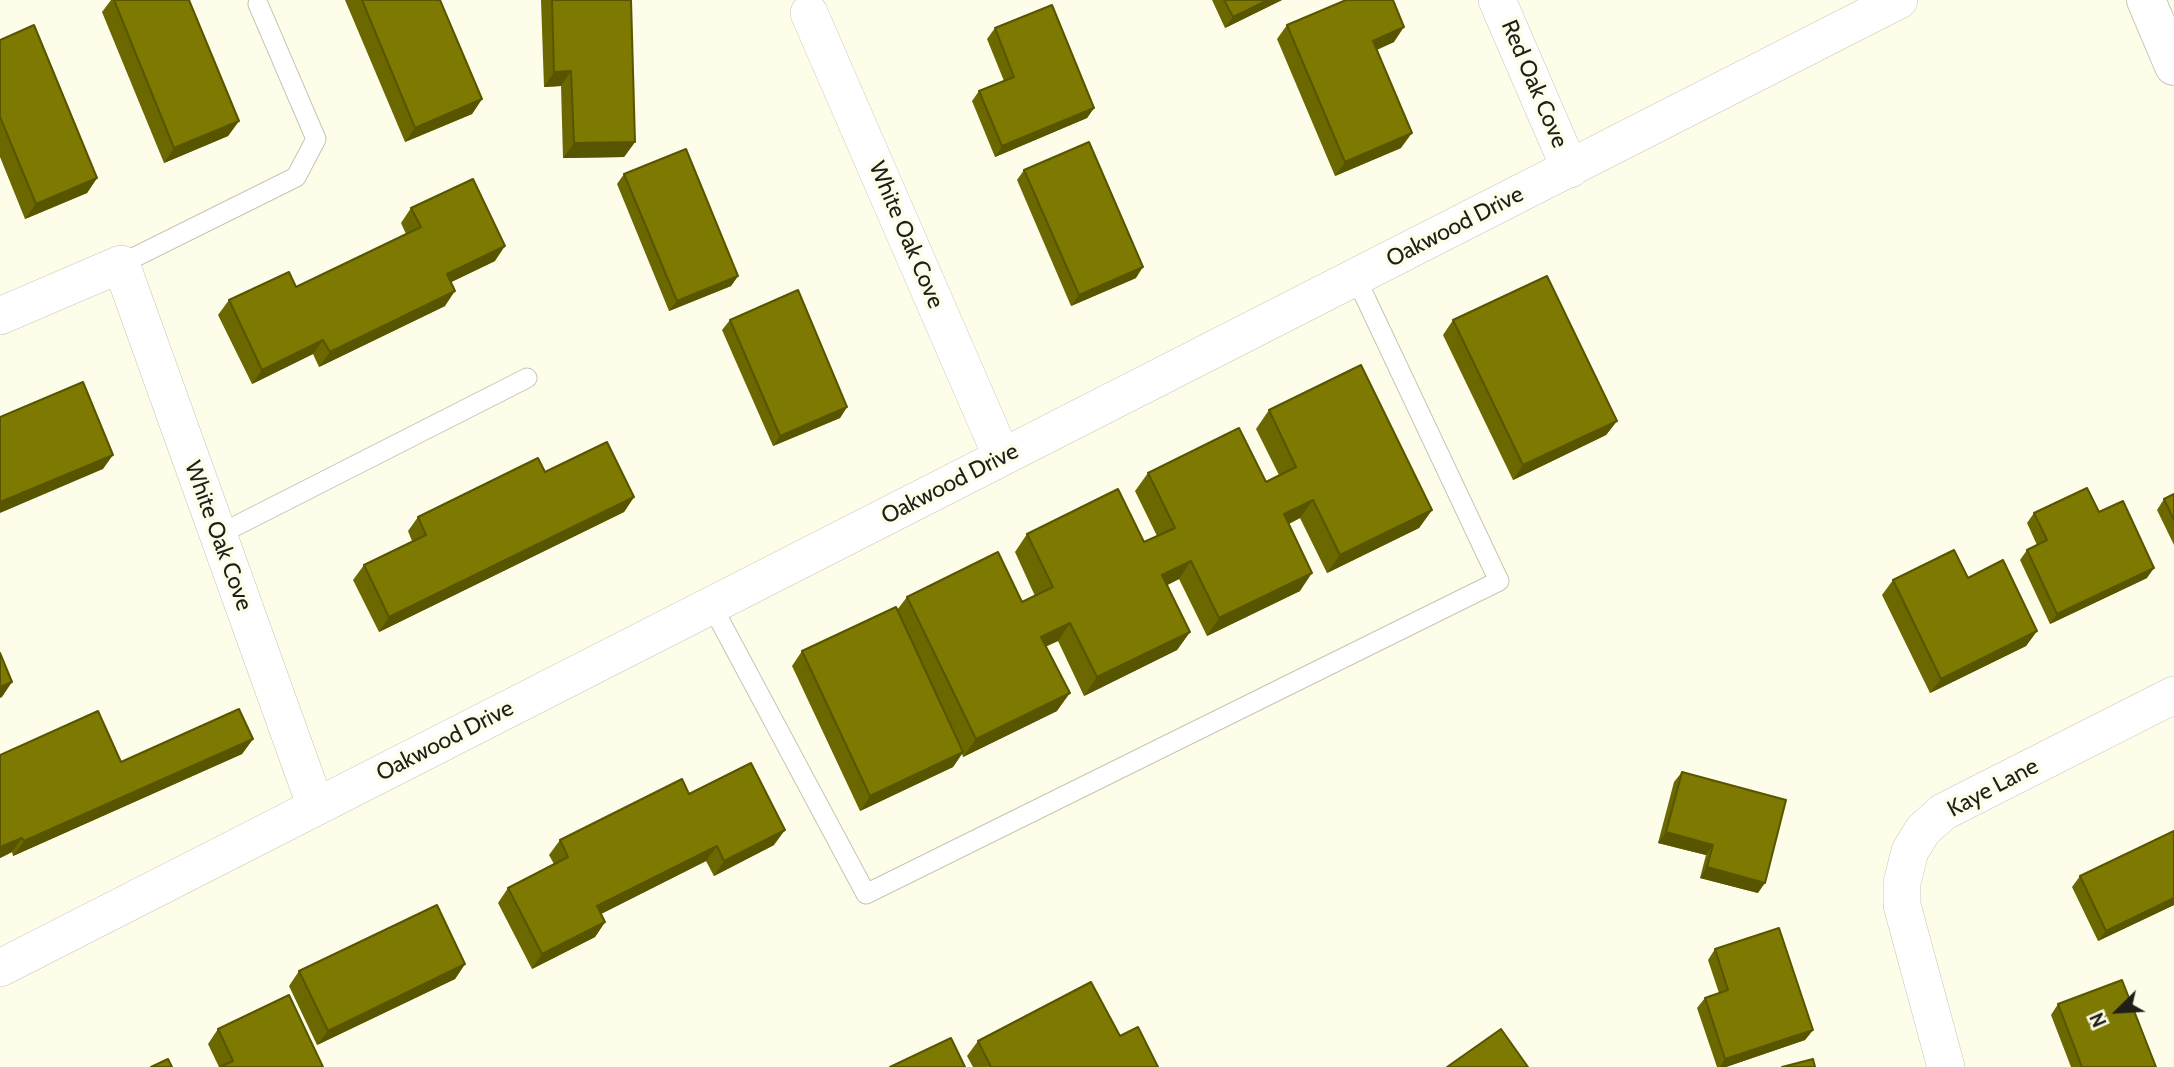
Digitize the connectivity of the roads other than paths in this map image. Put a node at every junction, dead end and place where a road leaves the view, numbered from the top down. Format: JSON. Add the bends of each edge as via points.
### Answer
{"nodes":[{"id":1,"x":1497,"y":0,"type":"edge"},
{"id":2,"x":1899,"y":0,"type":"edge"},
{"id":3,"x":2146,"y":0,"type":"edge"},
{"id":4,"x":258,"y":4,"type":"dead end"},
{"id":5,"x":809,"y":13,"type":"dead end"},
{"id":6,"x":2174,"y":66,"type":"edge"},
{"id":7,"x":1570,"y":169,"type":"junction"},
{"id":8,"x":121,"y":264,"type":"junction"},
{"id":9,"x":1356,"y":278,"type":"junction"},
{"id":10,"x":0,"y":316,"type":"edge"},
{"id":11,"x":527,"y":378,"type":"dead end"},
{"id":12,"x":1002,"y":457,"type":"junction"},
{"id":13,"x":218,"y":535,"type":"junction"},
{"id":14,"x":712,"y":606,"type":"junction"},
{"id":15,"x":2174,"y":695,"type":"edge"},
{"id":16,"x":316,"y":807,"type":"junction"},
{"id":17,"x":0,"y":968,"type":"edge"},
{"id":18,"x":1946,"y":1067,"type":"edge"}],
"edges":[{"from":1,"to":7,"type":"street","name":"Red Oak Cove"},
{"from":2,"to":7,"type":"street","name":"Oakwood Drive"},
{"from":3,"to":6,"type":"street"},
{"from":4,"to":8,"type":"lane","via":[[316,139],[296,177]]},
{"from":5,"to":12,"type":"street","name":"White Oak Cove"},
{"from":7,"to":9,"type":"street","name":"Oakwood Drive"},
{"from":8,"to":10,"type":"street"},
{"from":8,"to":13,"type":"street","name":"White Oak Cove"},
{"from":9,"to":12,"type":"street","name":"Oakwood Drive"},
{"from":9,"to":14,"type":"lane","via":[[1499,581],[866,894]]},
{"from":11,"to":13,"type":"lane"},
{"from":12,"to":14,"type":"street","name":"Oakwood Drive"},
{"from":13,"to":16,"type":"street","name":"White Oak Cove"},
{"from":14,"to":16,"type":"street","name":"Oakwood Drive"},
{"from":15,"to":18,"type":"street","name":"Kaye Lane","via":[[1943,812],[1910,850],[1902,905]]},
{"from":16,"to":17,"type":"street","name":"Oakwood Drive"}]}
